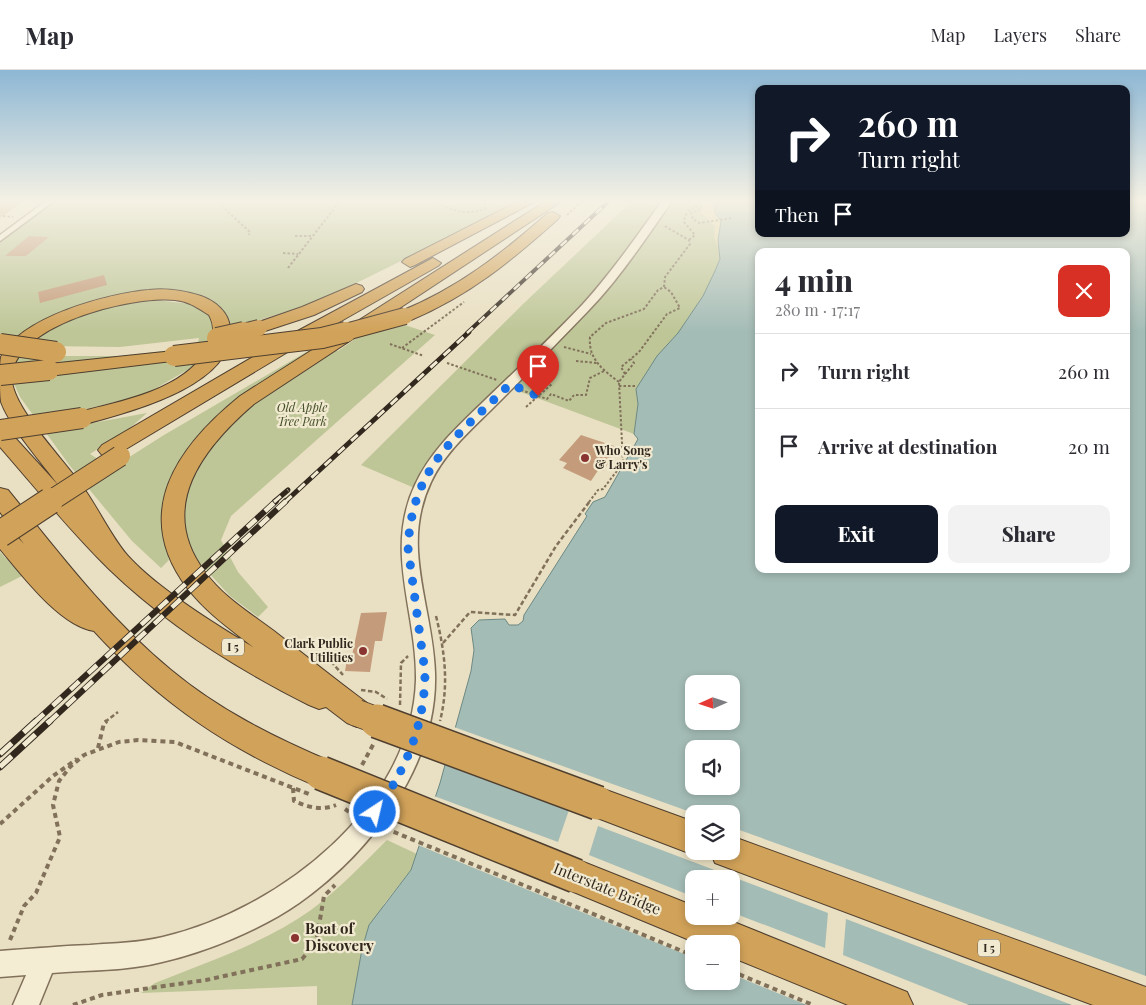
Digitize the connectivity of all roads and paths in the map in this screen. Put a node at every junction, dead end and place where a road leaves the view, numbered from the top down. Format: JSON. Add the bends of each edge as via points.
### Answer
{"nodes":[{"id":1,"x":305,"y":245,"type":"edge"},
{"id":2,"x":444,"y":245,"type":"edge"},
{"id":3,"x":465,"y":245,"type":"edge"},
{"id":4,"x":484,"y":245,"type":"edge"},
{"id":5,"x":487,"y":245,"type":"edge"},
{"id":6,"x":519,"y":245,"type":"edge"},
{"id":7,"x":636,"y":245,"type":"edge"},
{"id":8,"x":690,"y":245,"type":"edge"},
{"id":9,"x":284,"y":253,"type":"dead end"},
{"id":10,"x":298,"y":254,"type":"junction"},
{"id":11,"x":288,"y":268,"type":"dead end"},
{"id":12,"x":664,"y":287,"type":"junction"},
{"id":13,"x":466,"y":300,"type":"dead end"},
{"id":14,"x":300,"y":337,"type":"junction"},
{"id":15,"x":0,"y":344,"type":"edge"},
{"id":16,"x":390,"y":344,"type":"dead end"},
{"id":17,"x":402,"y":348,"type":"junction"},
{"id":18,"x":564,"y":348,"type":"dead end"},
{"id":19,"x":176,"y":351,"type":"junction"},
{"id":20,"x":591,"y":354,"type":"junction"},
{"id":21,"x":424,"y":356,"type":"dead end"},
{"id":22,"x":631,"y":359,"type":"junction"},
{"id":23,"x":576,"y":361,"type":"dead end"},
{"id":24,"x":447,"y":363,"type":"dead end"},
{"id":25,"x":597,"y":363,"type":"junction"},
{"id":26,"x":604,"y":372,"type":"junction"},
{"id":27,"x":625,"y":374,"type":"junction"},
{"id":28,"x":0,"y":376,"type":"edge"},
{"id":29,"x":553,"y":383,"type":"dead end"},
{"id":30,"x":619,"y":384,"type":"junction"},
{"id":31,"x":637,"y":386,"type":"dead end"},
{"id":32,"x":516,"y":387,"type":"junction"},
{"id":33,"x":538,"y":396,"type":"junction"},
{"id":34,"x":526,"y":407,"type":"dead end"},
{"id":35,"x":82,"y":418,"type":"junction"},
{"id":36,"x":0,"y":430,"type":"edge"},
{"id":37,"x":0,"y":434,"type":"edge"},
{"id":38,"x":114,"y":453,"type":"junction"},
{"id":39,"x":0,"y":496,"type":"edge"},
{"id":40,"x":0,"y":519,"type":"edge"},
{"id":41,"x":0,"y":534,"type":"edge"},
{"id":42,"x":119,"y":563,"type":"junction"},
{"id":43,"x":111,"y":632,"type":"junction"},
{"id":44,"x":421,"y":643,"type":"junction"},
{"id":45,"x":443,"y":643,"type":"dead end"},
{"id":46,"x":328,"y":649,"type":"dead end"},
{"id":47,"x":348,"y":682,"type":"dead end"},
{"id":48,"x":356,"y":701,"type":"junction"},
{"id":49,"x":390,"y":704,"type":"dead end"},
{"id":50,"x":400,"y":705,"type":"dead end"},
{"id":51,"x":118,"y":712,"type":"dead end"},
{"id":52,"x":376,"y":739,"type":"dead end"},
{"id":53,"x":98,"y":748,"type":"junction"},
{"id":54,"x":84,"y":755,"type":"junction"},
{"id":55,"x":358,"y":771,"type":"dead end"},
{"id":56,"x":293,"y":788,"type":"junction"},
{"id":57,"x":318,"y":791,"type":"junction"},
{"id":58,"x":341,"y":800,"type":"dead end"},
{"id":59,"x":0,"y":824,"type":"edge"},
{"id":60,"x":685,"y":835,"type":"edge"},
{"id":61,"x":740,"y":856,"type":"edge"},
{"id":62,"x":10,"y":940,"type":"dead end"},
{"id":63,"x":685,"y":952,"type":"edge"},
{"id":64,"x":44,"y":962,"type":"junction"},
{"id":65,"x":0,"y":964,"type":"edge"},
{"id":66,"x":740,"y":975,"type":"edge"},
{"id":67,"x":148,"y":988,"type":"dead end"},
{"id":68,"x":26,"y":1005,"type":"edge"},
{"id":69,"x":73,"y":1005,"type":"edge"},
{"id":70,"x":813,"y":1005,"type":"edge"},
{"id":71,"x":894,"y":1005,"type":"edge"},
{"id":72,"x":1142,"y":1005,"type":"edge"}],
"edges":[{"from":1,"to":10,"type":"path"},
{"from":2,"to":19,"type":"highway","bridge":true,"via":[[308,311]]},
{"from":3,"to":14,"type":"highway"},
{"from":4,"to":38,"type":"highway"},
{"from":5,"to":48,"type":"highway","via":[[247,400],[205,437],[180,480],[172,512],[173,532],[183,561],[195,580],[224,608]]},
{"from":6,"to":19,"type":"highway","bridge":true,"via":[[475,282],[444,300],[405,316],[304,341]]},
{"from":7,"to":32,"type":"street"},
{"from":8,"to":12,"type":"path","via":[[665,277]]},
{"from":9,"to":10,"type":"path"},
{"from":10,"to":11,"type":"path"},
{"from":12,"to":20,"type":"path","via":[[639,312],[616,319],[594,332],[589,343]]},
{"from":12,"to":22,"type":"path","via":[[671,292],[680,308],[667,314]]},
{"from":13,"to":17,"type":"path"},
{"from":14,"to":35,"type":"highway","via":[[164,399]]},
{"from":14,"to":38,"type":"highway"},
{"from":15,"to":19,"type":"highway","bridge":true,"via":[[56,352]]},
{"from":16,"to":17,"type":"path"},
{"from":17,"to":21,"type":"path"},
{"from":18,"to":20,"type":"path"},
{"from":19,"to":28,"type":"highway","bridge":true},
{"from":20,"to":25,"type":"path"},
{"from":22,"to":27,"type":"path","via":[[634,363]]},
{"from":22,"to":27,"type":"path","via":[[622,367]]},
{"from":23,"to":25,"type":"path"},
{"from":24,"to":32,"type":"path"},
{"from":25,"to":26,"type":"path"},
{"from":26,"to":30,"type":"path"},
{"from":26,"to":33,"type":"path","via":[[590,378],[586,395],[574,395],[570,401],[551,394],[547,399]]},
{"from":27,"to":30,"type":"path"},
{"from":29,"to":33,"type":"path"},
{"from":30,"to":31,"type":"path"},
{"from":30,"to":45,"type":"path","via":[[623,463],[556,546],[515,615],[470,612]]},
{"from":32,"to":33,"type":"path"},
{"from":32,"to":44,"type":"street","via":[[447,446],[415,499],[408,528],[408,548]]},
{"from":33,"to":34,"type":"path"},
{"from":35,"to":36,"type":"highway","bridge":true},
{"from":35,"to":42,"type":"highway","via":[[152,398],[195,372],[219,346],[223,333],[216,312],[204,303],[177,296],[135,296],[100,304],[41,328],[15,349],[4,367],[3,384],[13,406],[80,500]]},
{"from":37,"to":42,"type":"highway","number":"I 5"},
{"from":38,"to":40,"type":"highway"},
{"from":38,"to":41,"type":"highway","bridge":true},
{"from":39,"to":43,"type":"highway"},
{"from":41,"to":43,"type":"highway","via":[[56,596]]},
{"from":42,"to":48,"type":"highway","number":"I 5","via":[[149,589],[221,640],[284,678]]},
{"from":43,"to":57,"type":"highway","via":[[159,678],[198,708],[268,750]]},
{"from":44,"to":50,"type":"path","via":[[401,663]]},
{"from":44,"to":64,"type":"street","via":[[425,690],[417,736],[405,765],[366,823],[292,895],[226,929],[171,948]]},
{"from":46,"to":47,"type":"path","via":[[327,658]]},
{"from":48,"to":49,"type":"path","via":[[370,690],[386,697]]},
{"from":48,"to":60,"type":"highway","number":"I 5","bridge":true},
{"from":51,"to":53,"type":"path","via":[[104,723]]},
{"from":52,"to":55,"type":"path"},
{"from":53,"to":54,"type":"path"},
{"from":53,"to":56,"type":"path","via":[[127,740],[175,742]]},
{"from":54,"to":59,"type":"path","via":[[53,776]]},
{"from":54,"to":62,"type":"path","via":[[56,789],[53,812],[60,837],[36,893],[24,906]]},
{"from":56,"to":57,"type":"path"},
{"from":56,"to":58,"type":"path","via":[[294,801],[311,808],[327,809]]},
{"from":57,"to":63,"type":"path","name":"Interstate Bridge","bridge":true,"via":[[355,816]]},
{"from":57,"to":71,"type":"highway","name":"Interstate Bridge","bridge":true},
{"from":61,"to":72,"type":"highway","number":"I 5"},
{"from":64,"to":65,"type":"street"},
{"from":64,"to":68,"type":"street"},
{"from":66,"to":70,"type":"path"},
{"from":67,"to":69,"type":"path","via":[[102,994]]}]}
